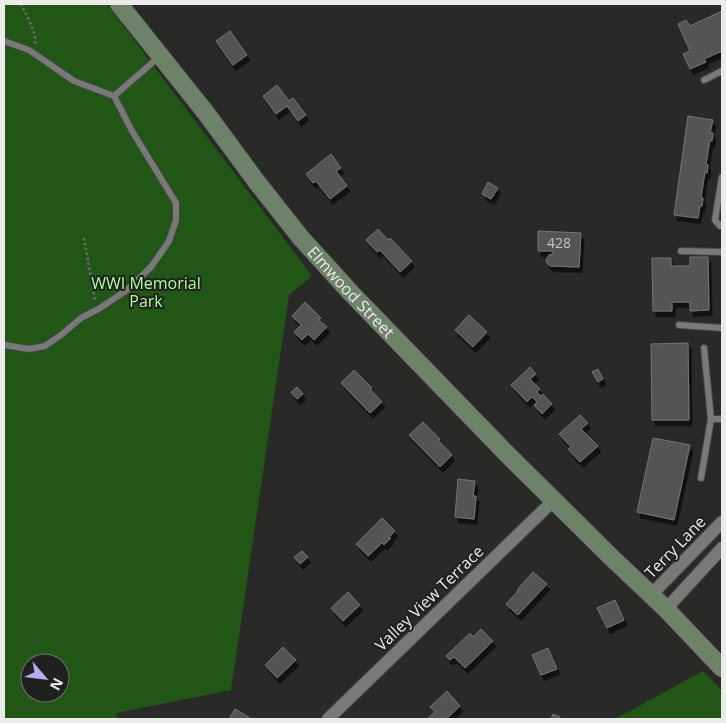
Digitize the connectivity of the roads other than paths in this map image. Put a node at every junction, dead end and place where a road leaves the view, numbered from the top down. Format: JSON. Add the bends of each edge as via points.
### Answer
{"nodes":[{"id":1,"x":119,"y":4,"type":"edge"},
{"id":2,"x":4,"y":41,"type":"edge"},
{"id":3,"x":160,"y":56,"type":"junction"},
{"id":4,"x":722,"y":71,"type":"edge"},
{"id":5,"x":704,"y":80,"type":"dead end"},
{"id":6,"x":114,"y":96,"type":"junction"},
{"id":7,"x":722,"y":177,"type":"edge"},
{"id":8,"x":722,"y":226,"type":"edge"},
{"id":9,"x":681,"y":250,"type":"dead end"},
{"id":10,"x":722,"y":252,"type":"edge"},
{"id":11,"x":678,"y":325,"type":"dead end"},
{"id":12,"x":722,"y":328,"type":"edge"},
{"id":13,"x":4,"y":345,"type":"edge"},
{"id":14,"x":704,"y":348,"type":"dead end"},
{"id":15,"x":711,"y":419,"type":"junction"},
{"id":16,"x":722,"y":419,"type":"edge"},
{"id":17,"x":701,"y":478,"type":"dead end"},
{"id":18,"x":554,"y":500,"type":"junction"},
{"id":19,"x":722,"y":522,"type":"edge"},
{"id":20,"x":722,"y":548,"type":"edge"},
{"id":21,"x":651,"y":595,"type":"junction"},
{"id":22,"x":666,"y":609,"type":"junction"},
{"id":23,"x":722,"y":668,"type":"edge"},
{"id":24,"x":328,"y":719,"type":"edge"}],
"edges":[{"from":1,"to":3,"type":"main road","name":"Elmwood Street"},
{"from":2,"to":6,"type":"lane","via":[[29,50],[74,81]]},
{"from":3,"to":6,"type":"lane"},
{"from":3,"to":18,"type":"main road","name":"Elmwood Street","via":[[301,238]]},
{"from":4,"to":5,"type":"lane"},
{"from":6,"to":13,"type":"lane","via":[[176,203],[176,220],[168,241],[152,267],[127,290],[81,318],[45,346],[29,349]]},
{"from":7,"to":8,"type":"lane","via":[[715,220]]},
{"from":9,"to":10,"type":"lane"},
{"from":11,"to":12,"type":"lane"},
{"from":14,"to":15,"type":"lane"},
{"from":15,"to":16,"type":"lane"},
{"from":15,"to":17,"type":"lane"},
{"from":18,"to":21,"type":"main road","name":"Elmwood Street"},
{"from":18,"to":24,"type":"street","name":"Valley View Terrace"},
{"from":19,"to":21,"type":"street","name":"Terry Lane"},
{"from":20,"to":22,"type":"street"},
{"from":21,"to":22,"type":"main road","name":"Elmwood Street"},
{"from":22,"to":23,"type":"main road","name":"Elmwood Street"}]}
